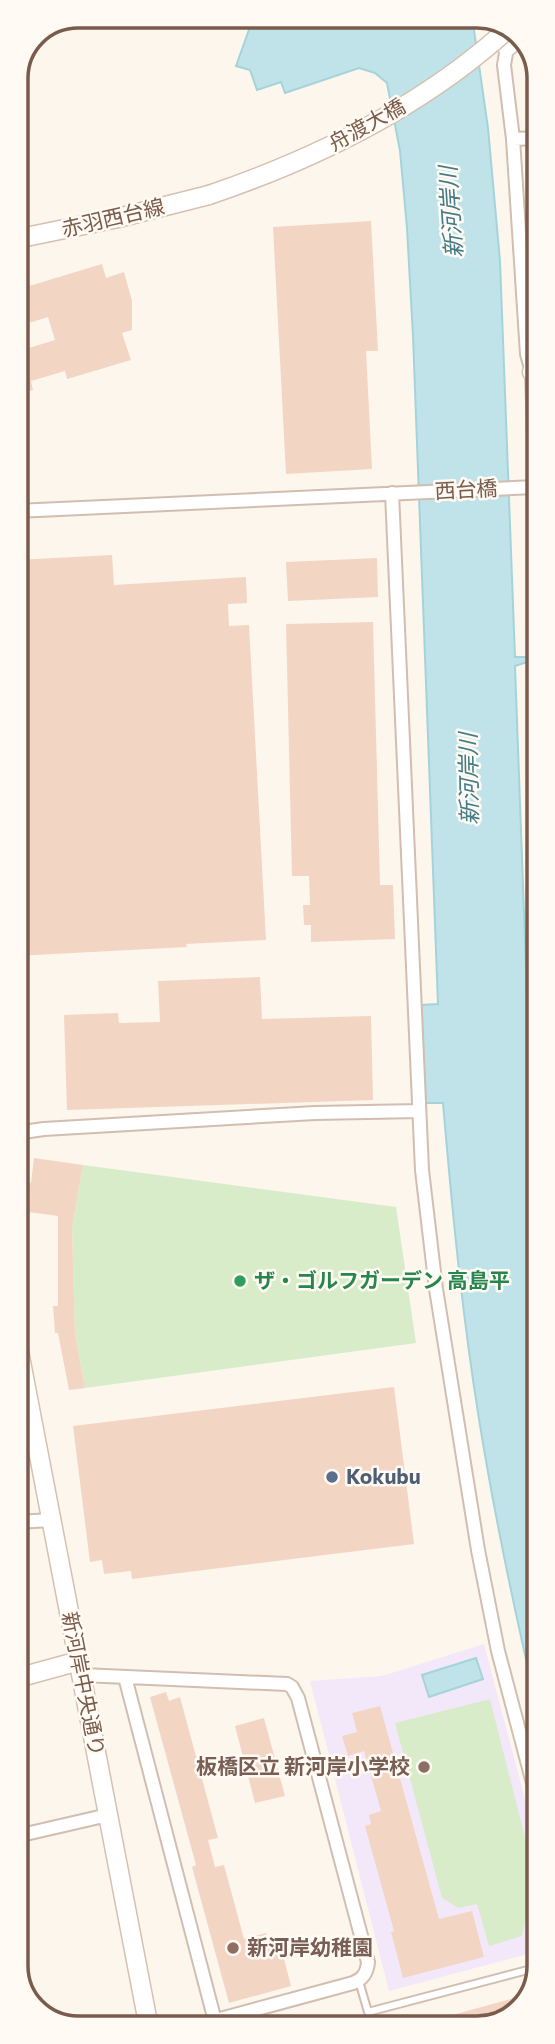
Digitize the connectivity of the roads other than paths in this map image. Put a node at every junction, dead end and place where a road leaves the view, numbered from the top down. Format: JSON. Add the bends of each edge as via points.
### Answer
{"nodes":[{"id":1,"x":500,"y":34,"type":"edge"},
{"id":2,"x":513,"y":44,"type":"edge"},
{"id":3,"x":527,"y":138,"type":"edge"},
{"id":4,"x":513,"y":139,"type":"junction"},
{"id":5,"x":209,"y":195,"type":"joint"},
{"id":6,"x":28,"y":237,"type":"edge"},
{"id":7,"x":527,"y":354,"type":"edge"},
{"id":8,"x":527,"y":487,"type":"edge"},
{"id":9,"x":395,"y":493,"type":"junction"},
{"id":10,"x":28,"y":510,"type":"edge"},
{"id":11,"x":419,"y":1111,"type":"junction"},
{"id":12,"x":28,"y":1131,"type":"edge"},
{"id":13,"x":28,"y":1399,"type":"edge"},
{"id":14,"x":28,"y":1437,"type":"edge"},
{"id":15,"x":35,"y":1437,"type":"junction"},
{"id":16,"x":51,"y":1520,"type":"junction"},
{"id":17,"x":28,"y":1521,"type":"edge"},
{"id":18,"x":80,"y":1668,"type":"junction"},
{"id":19,"x":28,"y":1676,"type":"edge"},
{"id":20,"x":125,"y":1677,"type":"junction"},
{"id":21,"x":527,"y":1761,"type":"edge"},
{"id":22,"x":108,"y":1815,"type":"junction"},
{"id":23,"x":28,"y":1833,"type":"edge"},
{"id":24,"x":527,"y":1970,"type":"edge"},
{"id":25,"x":359,"y":1981,"type":"junction"},
{"id":26,"x":147,"y":2016,"type":"edge"},
{"id":27,"x":214,"y":2016,"type":"edge"},
{"id":28,"x":233,"y":2016,"type":"edge"}],
"edges":[{"from":1,"to":5,"type":"street","name":"舟渡大橋","bridge":true,"via":[[446,77],[362,131],[264,177]]},
{"from":2,"to":4,"type":"street","via":[[504,65]]},
{"from":3,"to":4,"type":"street"},
{"from":4,"to":7,"type":"street"},
{"from":5,"to":6,"type":"street","name":"赤羽西台線"},
{"from":8,"to":9,"type":"street","name":"西台橋"},
{"from":9,"to":10,"type":"street","name":"西台橋"},
{"from":9,"to":11,"type":"street"},
{"from":11,"to":12,"type":"street"},
{"from":11,"to":21,"type":"street","via":[[429,1237],[466,1484],[498,1651]]},
{"from":13,"to":15,"type":"street","name":"新河岸中央通り"},
{"from":14,"to":15,"type":"lane"},
{"from":15,"to":16,"type":"street","name":"新河岸中央通り"},
{"from":16,"to":17,"type":"street"},
{"from":16,"to":18,"type":"street","name":"新河岸中央通り"},
{"from":18,"to":19,"type":"street"},
{"from":18,"to":20,"type":"street"},
{"from":18,"to":22,"type":"street","name":"新河岸中央通り"},
{"from":20,"to":25,"type":"street","via":[[281,1684],[296,1692],[368,1962]]},
{"from":20,"to":27,"type":"street"},
{"from":22,"to":23,"type":"street"},
{"from":22,"to":26,"type":"street","name":"新河岸中央通り"},
{"from":24,"to":25,"type":"lane","via":[[368,2012]]},
{"from":25,"to":28,"type":"street"}]}
